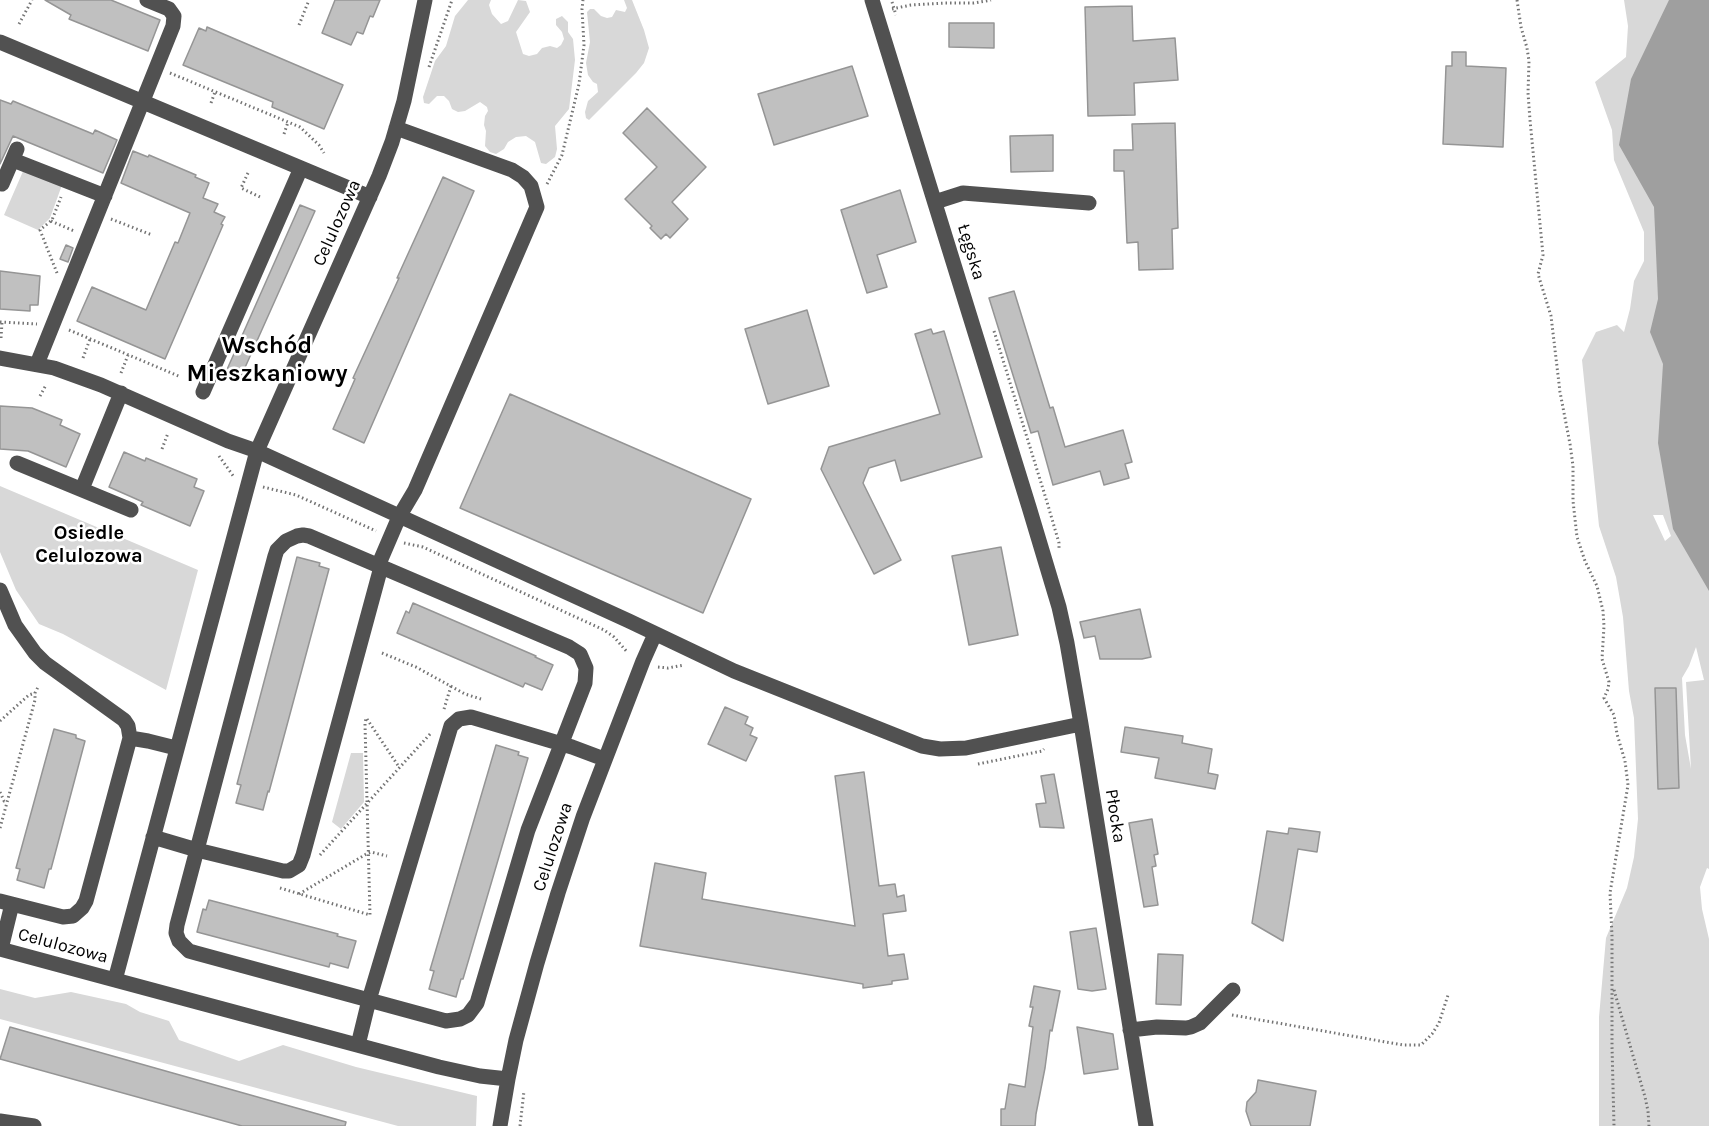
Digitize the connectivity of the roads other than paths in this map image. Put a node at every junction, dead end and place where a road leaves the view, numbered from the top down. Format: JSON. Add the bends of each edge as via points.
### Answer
{"nodes":[{"id":1,"x":147,"y":0,"type":"edge"},
{"id":2,"x":425,"y":0,"type":"edge"},
{"id":3,"x":874,"y":7,"type":"edge"},
{"id":4,"x":0,"y":42,"type":"edge"},
{"id":5,"x":143,"y":102,"type":"junction"},
{"id":6,"x":396,"y":128,"type":"junction"},
{"id":7,"x":301,"y":168,"type":"junction"},
{"id":8,"x":2,"y":184,"type":"dead end"},
{"id":9,"x":105,"y":196,"type":"junction"},
{"id":10,"x":370,"y":197,"type":"junction"},
{"id":11,"x":935,"y":202,"type":"junction"},
{"id":12,"x":1089,"y":203,"type":"dead end"},
{"id":13,"x":0,"y":358,"type":"edge"},
{"id":14,"x":37,"y":364,"type":"junction"},
{"id":15,"x":203,"y":392,"type":"dead end"},
{"id":16,"x":121,"y":393,"type":"junction"},
{"id":17,"x":257,"y":451,"type":"junction"},
{"id":18,"x":18,"y":463,"type":"dead end"},
{"id":19,"x":82,"y":489,"type":"junction"},
{"id":20,"x":131,"y":510,"type":"dead end"},
{"id":21,"x":399,"y":516,"type":"junction"},
{"id":22,"x":1032,"y":516,"type":"joint"},
{"id":23,"x":380,"y":566,"type":"junction"},
{"id":24,"x":0,"y":590,"type":"edge"},
{"id":25,"x":655,"y":634,"type":"junction"},
{"id":26,"x":1081,"y":724,"type":"junction"},
{"id":27,"x":130,"y":738,"type":"junction"},
{"id":28,"x":561,"y":744,"type":"junction"},
{"id":29,"x":176,"y":748,"type":"junction"},
{"id":30,"x":604,"y":759,"type":"junction"},
{"id":31,"x":153,"y":837,"type":"junction"},
{"id":32,"x":196,"y":850,"type":"junction"},
{"id":33,"x":6,"y":903,"type":"edge"},
{"id":34,"x":0,"y":949,"type":"edge"},
{"id":35,"x":115,"y":980,"type":"junction"},
{"id":36,"x":1233,"y":990,"type":"dead end"},
{"id":37,"x":369,"y":1000,"type":"junction"},
{"id":38,"x":1130,"y":1029,"type":"junction"},
{"id":39,"x":358,"y":1045,"type":"junction"},
{"id":40,"x":508,"y":1079,"type":"junction"},
{"id":41,"x":0,"y":1121,"type":"edge"},
{"id":42,"x":34,"y":1126,"type":"edge"},
{"id":43,"x":500,"y":1126,"type":"edge"},
{"id":44,"x":1146,"y":1126,"type":"edge"}],
"edges":[{"from":1,"to":5,"type":"street","via":[[169,9],[175,20]]},
{"from":2,"to":6,"type":"street","name":"Celulozowa"},
{"from":3,"to":11,"type":"street","name":"Łęgska"},
{"from":4,"to":5,"type":"street"},
{"from":5,"to":7,"type":"street"},
{"from":5,"to":9,"type":"street"},
{"from":6,"to":10,"type":"street","name":"Celulozowa"},
{"from":6,"to":21,"type":"street","via":[[523,177],[531,186],[537,207],[415,490]]},
{"from":7,"to":10,"type":"street"},
{"from":7,"to":15,"type":"street"},
{"from":8,"to":9,"type":"street","via":[[15,154]]},
{"from":9,"to":14,"type":"street"},
{"from":10,"to":17,"type":"street","name":"Celulozowa"},
{"from":11,"to":12,"type":"street","via":[[963,193]]},
{"from":11,"to":22,"type":"street","name":"Łęgska"},
{"from":13,"to":14,"type":"street"},
{"from":14,"to":16,"type":"street"},
{"from":16,"to":17,"type":"street"},
{"from":16,"to":19,"type":"street"},
{"from":17,"to":21,"type":"street"},
{"from":17,"to":29,"type":"street","name":"Celulozowa"},
{"from":18,"to":19,"type":"street"},
{"from":19,"to":20,"type":"street"},
{"from":21,"to":23,"type":"street"},
{"from":21,"to":25,"type":"street"},
{"from":22,"to":26,"type":"street","name":"Płocka","via":[[1059,607]]},
{"from":23,"to":28,"type":"street","via":[[580,654],[587,677]]},
{"from":23,"to":32,"type":"street","via":[[298,865],[284,871]]},
{"from":23,"to":32,"type":"street","via":[[309,536],[291,538],[277,550]]},
{"from":24,"to":27,"type":"street","via":[[15,625],[35,652],[124,720]]},
{"from":25,"to":26,"type":"street","via":[[734,671],[922,746],[966,748]]},
{"from":25,"to":30,"type":"street","name":"Celulozowa"},
{"from":26,"to":38,"type":"street","name":"Płocka"},
{"from":27,"to":29,"type":"street"},
{"from":27,"to":33,"type":"street","via":[[82,908],[74,916],[63,917]]},
{"from":28,"to":30,"type":"street"},
{"from":28,"to":37,"type":"street","via":[[528,830],[474,1010],[460,1019],[446,1021]]},
{"from":28,"to":37,"type":"street","via":[[471,717],[459,719],[451,726]]},
{"from":29,"to":31,"type":"street","name":"Celulozowa"},
{"from":30,"to":40,"type":"street","name":"Celulozowa","via":[[540,952]]},
{"from":31,"to":32,"type":"street"},
{"from":31,"to":35,"type":"street","name":"Celulozowa"},
{"from":32,"to":37,"type":"street","via":[[177,925],[176,933],[183,947]]},
{"from":33,"to":34,"type":"street"},
{"from":34,"to":35,"type":"street","name":"Celulozowa"},
{"from":35,"to":39,"type":"street","name":"Celulozowa"},
{"from":36,"to":38,"type":"street","via":[[1200,1023],[1186,1028]]},
{"from":37,"to":39,"type":"street"},
{"from":38,"to":44,"type":"street","name":"Płocka"},
{"from":39,"to":40,"type":"street","name":"Celulozowa","via":[[439,1067]]},
{"from":40,"to":43,"type":"street","name":"Celulozowa"},
{"from":41,"to":42,"type":"street"}]}
